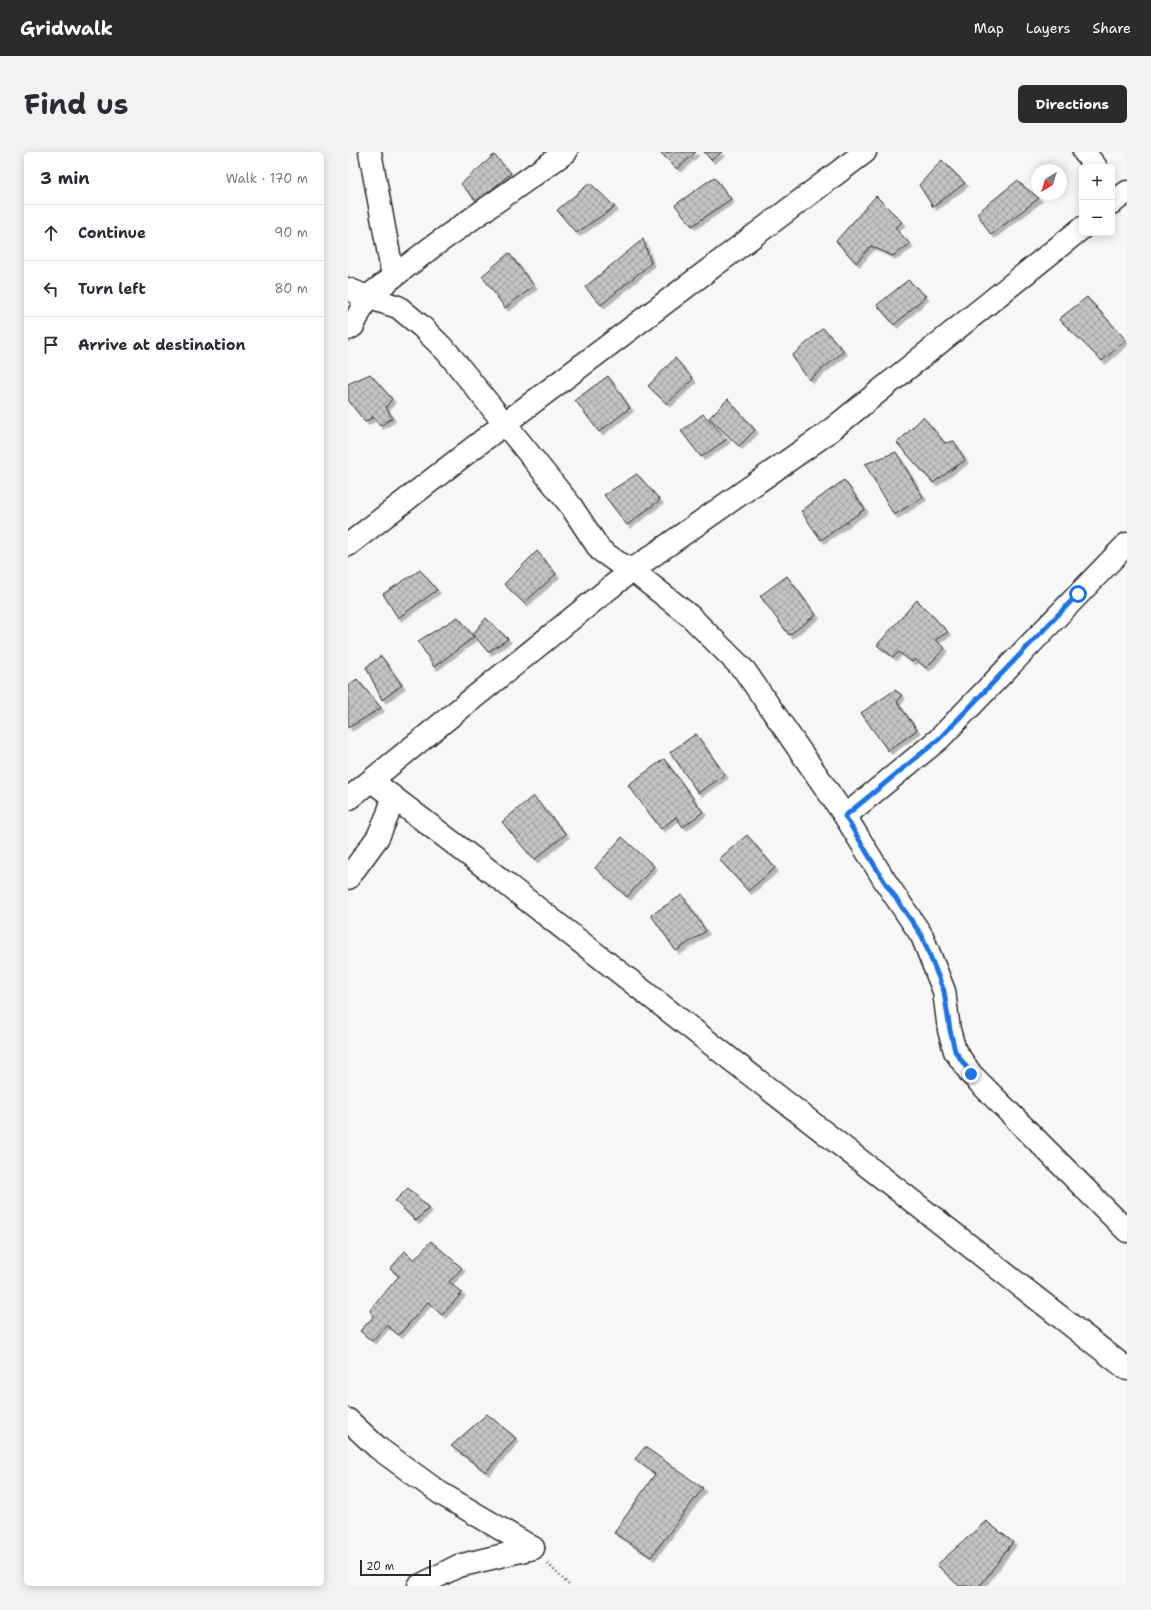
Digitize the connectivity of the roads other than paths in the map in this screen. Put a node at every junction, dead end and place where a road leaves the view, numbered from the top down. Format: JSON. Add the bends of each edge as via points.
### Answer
{"nodes":[{"id":1,"x":370,"y":152,"type":"edge"},
{"id":2,"x":566,"y":152,"type":"edge"},
{"id":3,"x":865,"y":152,"type":"edge"},
{"id":4,"x":1084,"y":152,"type":"edge"},
{"id":5,"x":1094,"y":164,"type":"edge"},
{"id":6,"x":1079,"y":230,"type":"edge"},
{"id":7,"x":393,"y":276,"type":"junction"},
{"id":8,"x":357,"y":293,"type":"edge"},
{"id":9,"x":348,"y":329,"type":"edge"},
{"id":10,"x":504,"y":424,"type":"junction"},
{"id":11,"x":1127,"y":544,"type":"edge"},
{"id":12,"x":348,"y":545,"type":"edge"},
{"id":13,"x":632,"y":570,"type":"junction"},
{"id":14,"x":372,"y":781,"type":"junction"},
{"id":15,"x":393,"y":798,"type":"junction"},
{"id":16,"x":348,"y":799,"type":"edge"},
{"id":17,"x":845,"y":816,"type":"junction"},
{"id":18,"x":348,"y":878,"type":"edge"},
{"id":19,"x":1127,"y":1231,"type":"edge"},
{"id":20,"x":1127,"y":1369,"type":"edge"},
{"id":21,"x":348,"y":1420,"type":"edge"},
{"id":22,"x":448,"y":1579,"type":"edge"},
{"id":23,"x":419,"y":1586,"type":"edge"}],
"edges":[{"from":1,"to":7,"type":"street"},
{"from":2,"to":7,"type":"street"},
{"from":3,"to":10,"type":"street"},
{"from":4,"to":5,"type":"street"},
{"from":6,"to":13,"type":"street","via":[[826,434]]},
{"from":7,"to":8,"type":"street"},
{"from":8,"to":9,"type":"street","via":[[353,326]]},
{"from":8,"to":10,"type":"street","via":[[398,307],[421,326],[448,354]]},
{"from":10,"to":12,"type":"street"},
{"from":10,"to":13,"type":"street","via":[[571,506],[600,550]]},
{"from":11,"to":17,"type":"street","via":[[939,739]]},
{"from":13,"to":14,"type":"street"},
{"from":13,"to":17,"type":"street","via":[[690,616],[745,671]]},
{"from":14,"to":15,"type":"street"},
{"from":14,"to":16,"type":"street"},
{"from":15,"to":18,"type":"street","via":[[378,837]]},
{"from":15,"to":20,"type":"street"},
{"from":17,"to":19,"type":"street","via":[[884,881],[922,936],[944,991],[955,1051],[971,1074]]},
{"from":21,"to":22,"type":"street","via":[[378,1448],[440,1492],[533,1548],[458,1566]]},
{"from":22,"to":23,"type":"street"}]}
